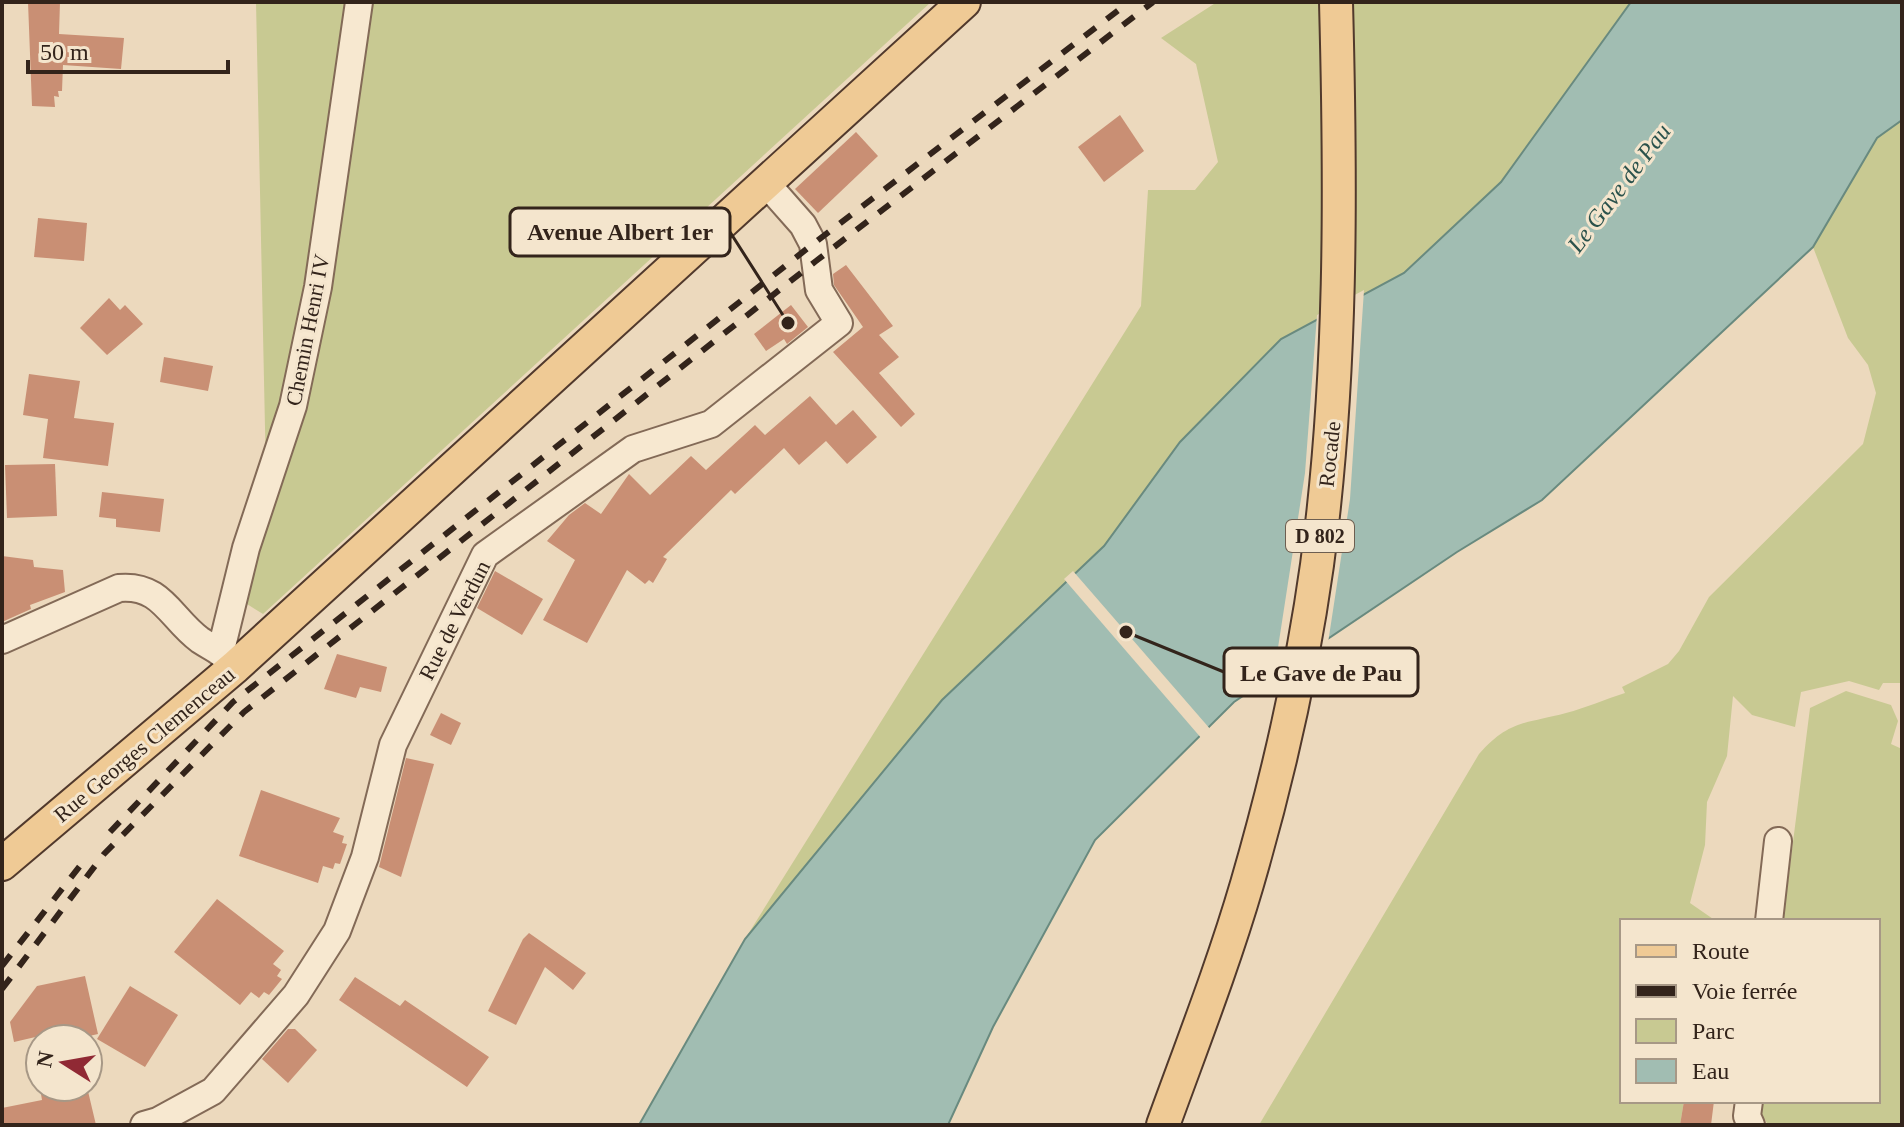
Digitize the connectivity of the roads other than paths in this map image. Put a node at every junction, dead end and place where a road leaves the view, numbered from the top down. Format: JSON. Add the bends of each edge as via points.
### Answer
{"nodes":[{"id":1,"x":359,"y":2,"type":"edge"},
{"id":2,"x":964,"y":2,"type":"edge"},
{"id":3,"x":1336,"y":2,"type":"edge"},
{"id":4,"x":766,"y":183,"type":"junction"},
{"id":5,"x":2,"y":640,"type":"edge"},
{"id":6,"x":228,"y":658,"type":"junction"},
{"id":7,"x":1778,"y":841,"type":"dead end"},
{"id":8,"x":2,"y":864,"type":"edge"},
{"id":9,"x":1769,"y":919,"type":"edge"},
{"id":10,"x":1749,"y":1103,"type":"edge"},
{"id":11,"x":144,"y":1125,"type":"edge"},
{"id":12,"x":1163,"y":1125,"type":"edge"},
{"id":13,"x":1751,"y":1125,"type":"edge"}],
"edges":[{"from":1,"to":6,"type":"street","name":"Chemin Henri IV","via":[[312,317],[293,406],[246,548]]},
{"from":2,"to":4,"type":"main road","name":"Rue Georges Clemenceau"},
{"from":3,"to":12,"type":"main road","name":"Rocade","number":"D 802","via":[[1339,341],[1316,566],[1281,752],[1247,885]]},
{"from":4,"to":6,"type":"main road","name":"Rue Georges Clemenceau","via":[[284,622]]},
{"from":4,"to":11,"type":"street","name":"Rue de Verdun","via":[[813,244],[819,290],[839,323],[711,424],[633,449],[485,555],[393,745],[365,857],[337,931],[296,995],[213,1091]]},
{"from":5,"to":6,"type":"street","via":[[133,586],[160,597],[200,640]]},
{"from":6,"to":8,"type":"main road","name":"Rue Georges Clemenceau"},
{"from":7,"to":9,"type":"street"},
{"from":10,"to":13,"type":"street"}]}
